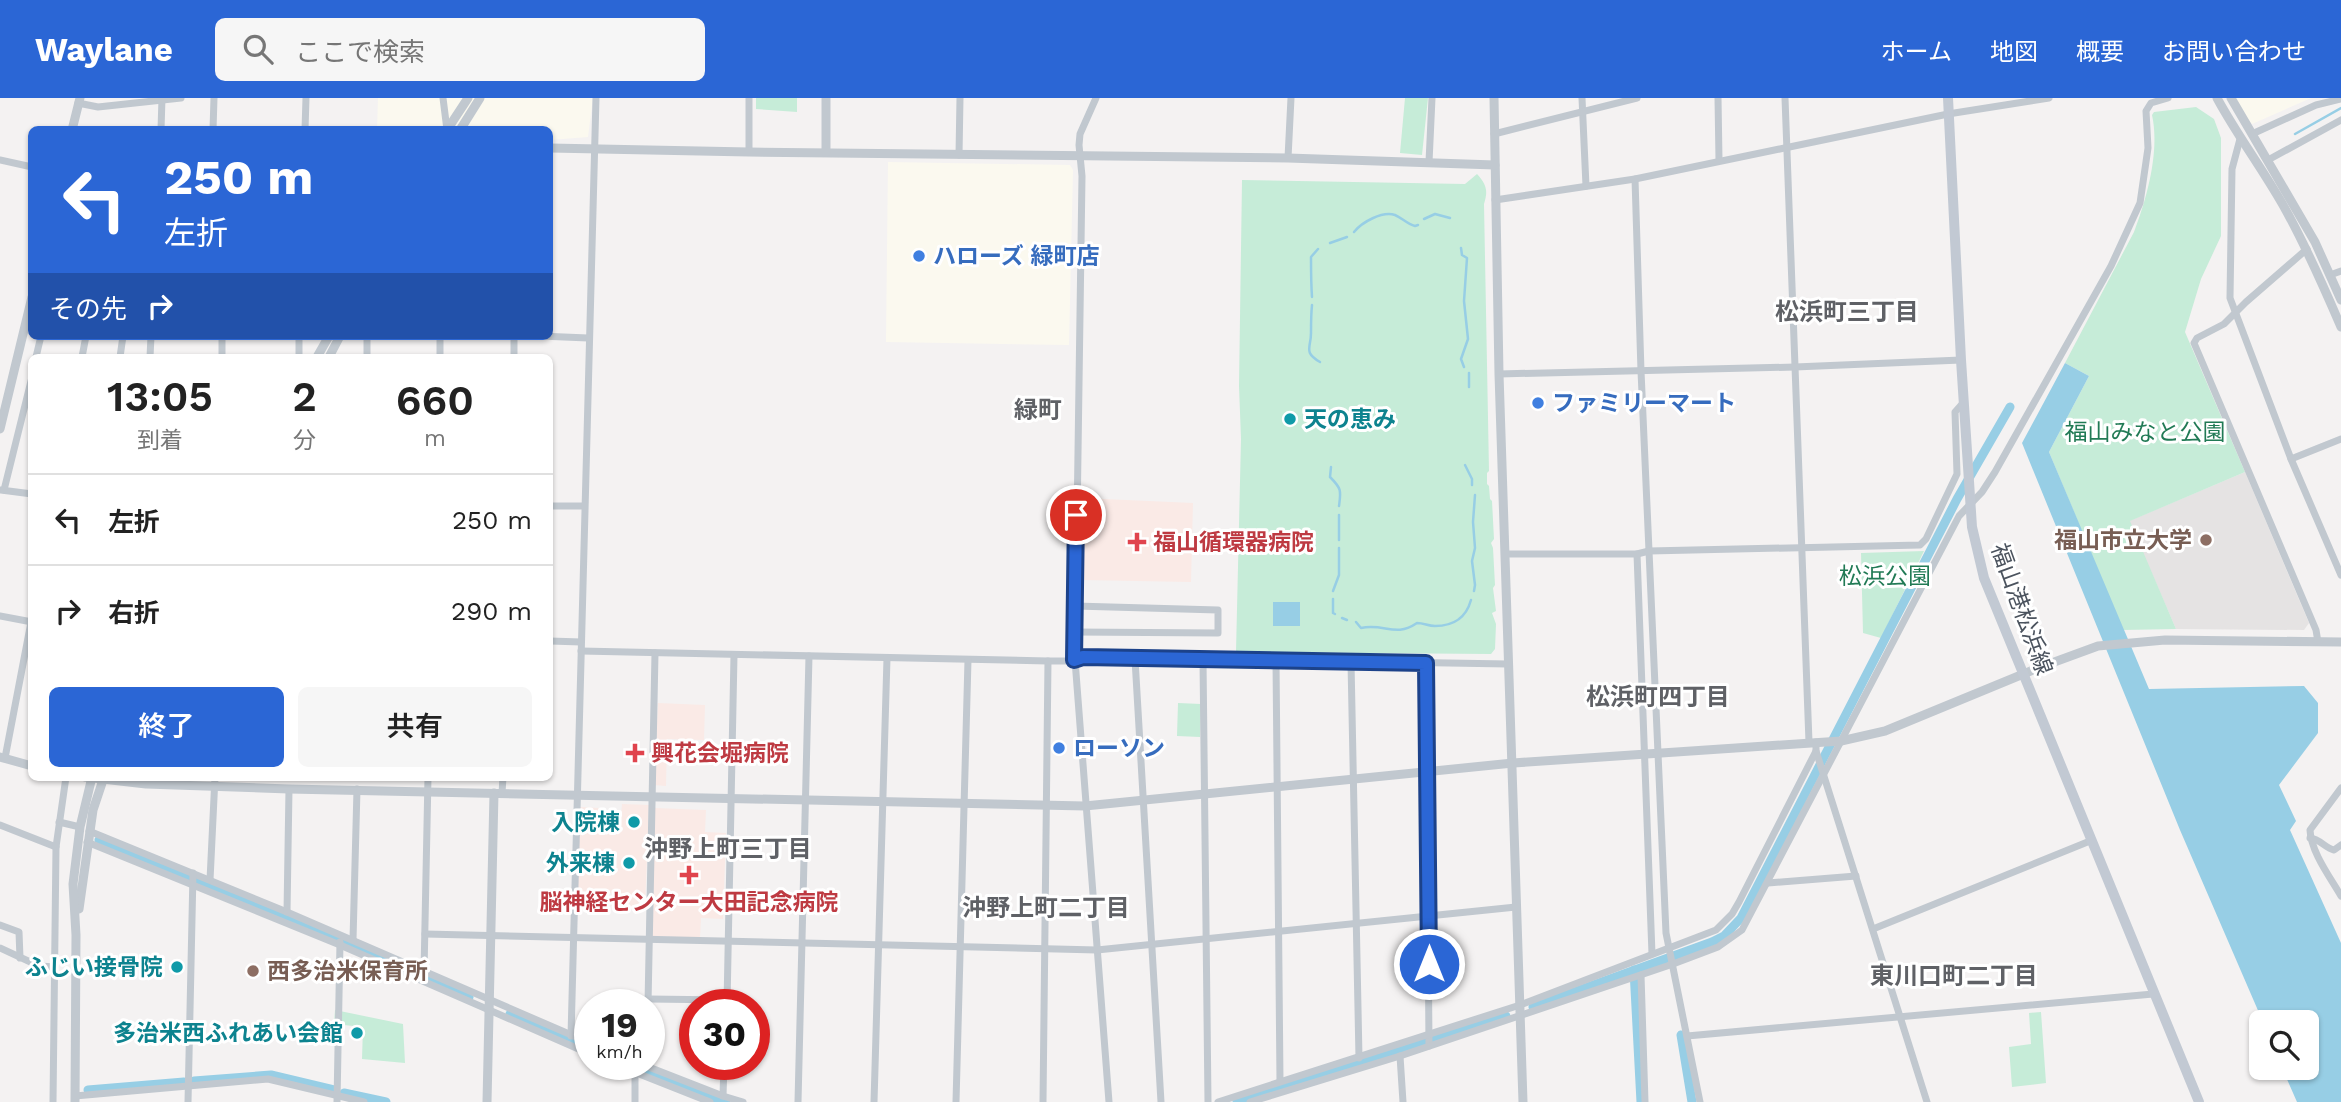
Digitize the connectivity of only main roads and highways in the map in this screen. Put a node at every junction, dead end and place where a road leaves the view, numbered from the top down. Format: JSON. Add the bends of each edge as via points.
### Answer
{"nodes":[{"id":1,"x":1948,"y":98,"type":"edge"},
{"id":2,"x":2199,"y":1102,"type":"edge"}],
"edges":[{"from":1,"to":2,"type":"main road","name":"福山港松浜線","via":[[1972,527],[1984,578]]}]}
